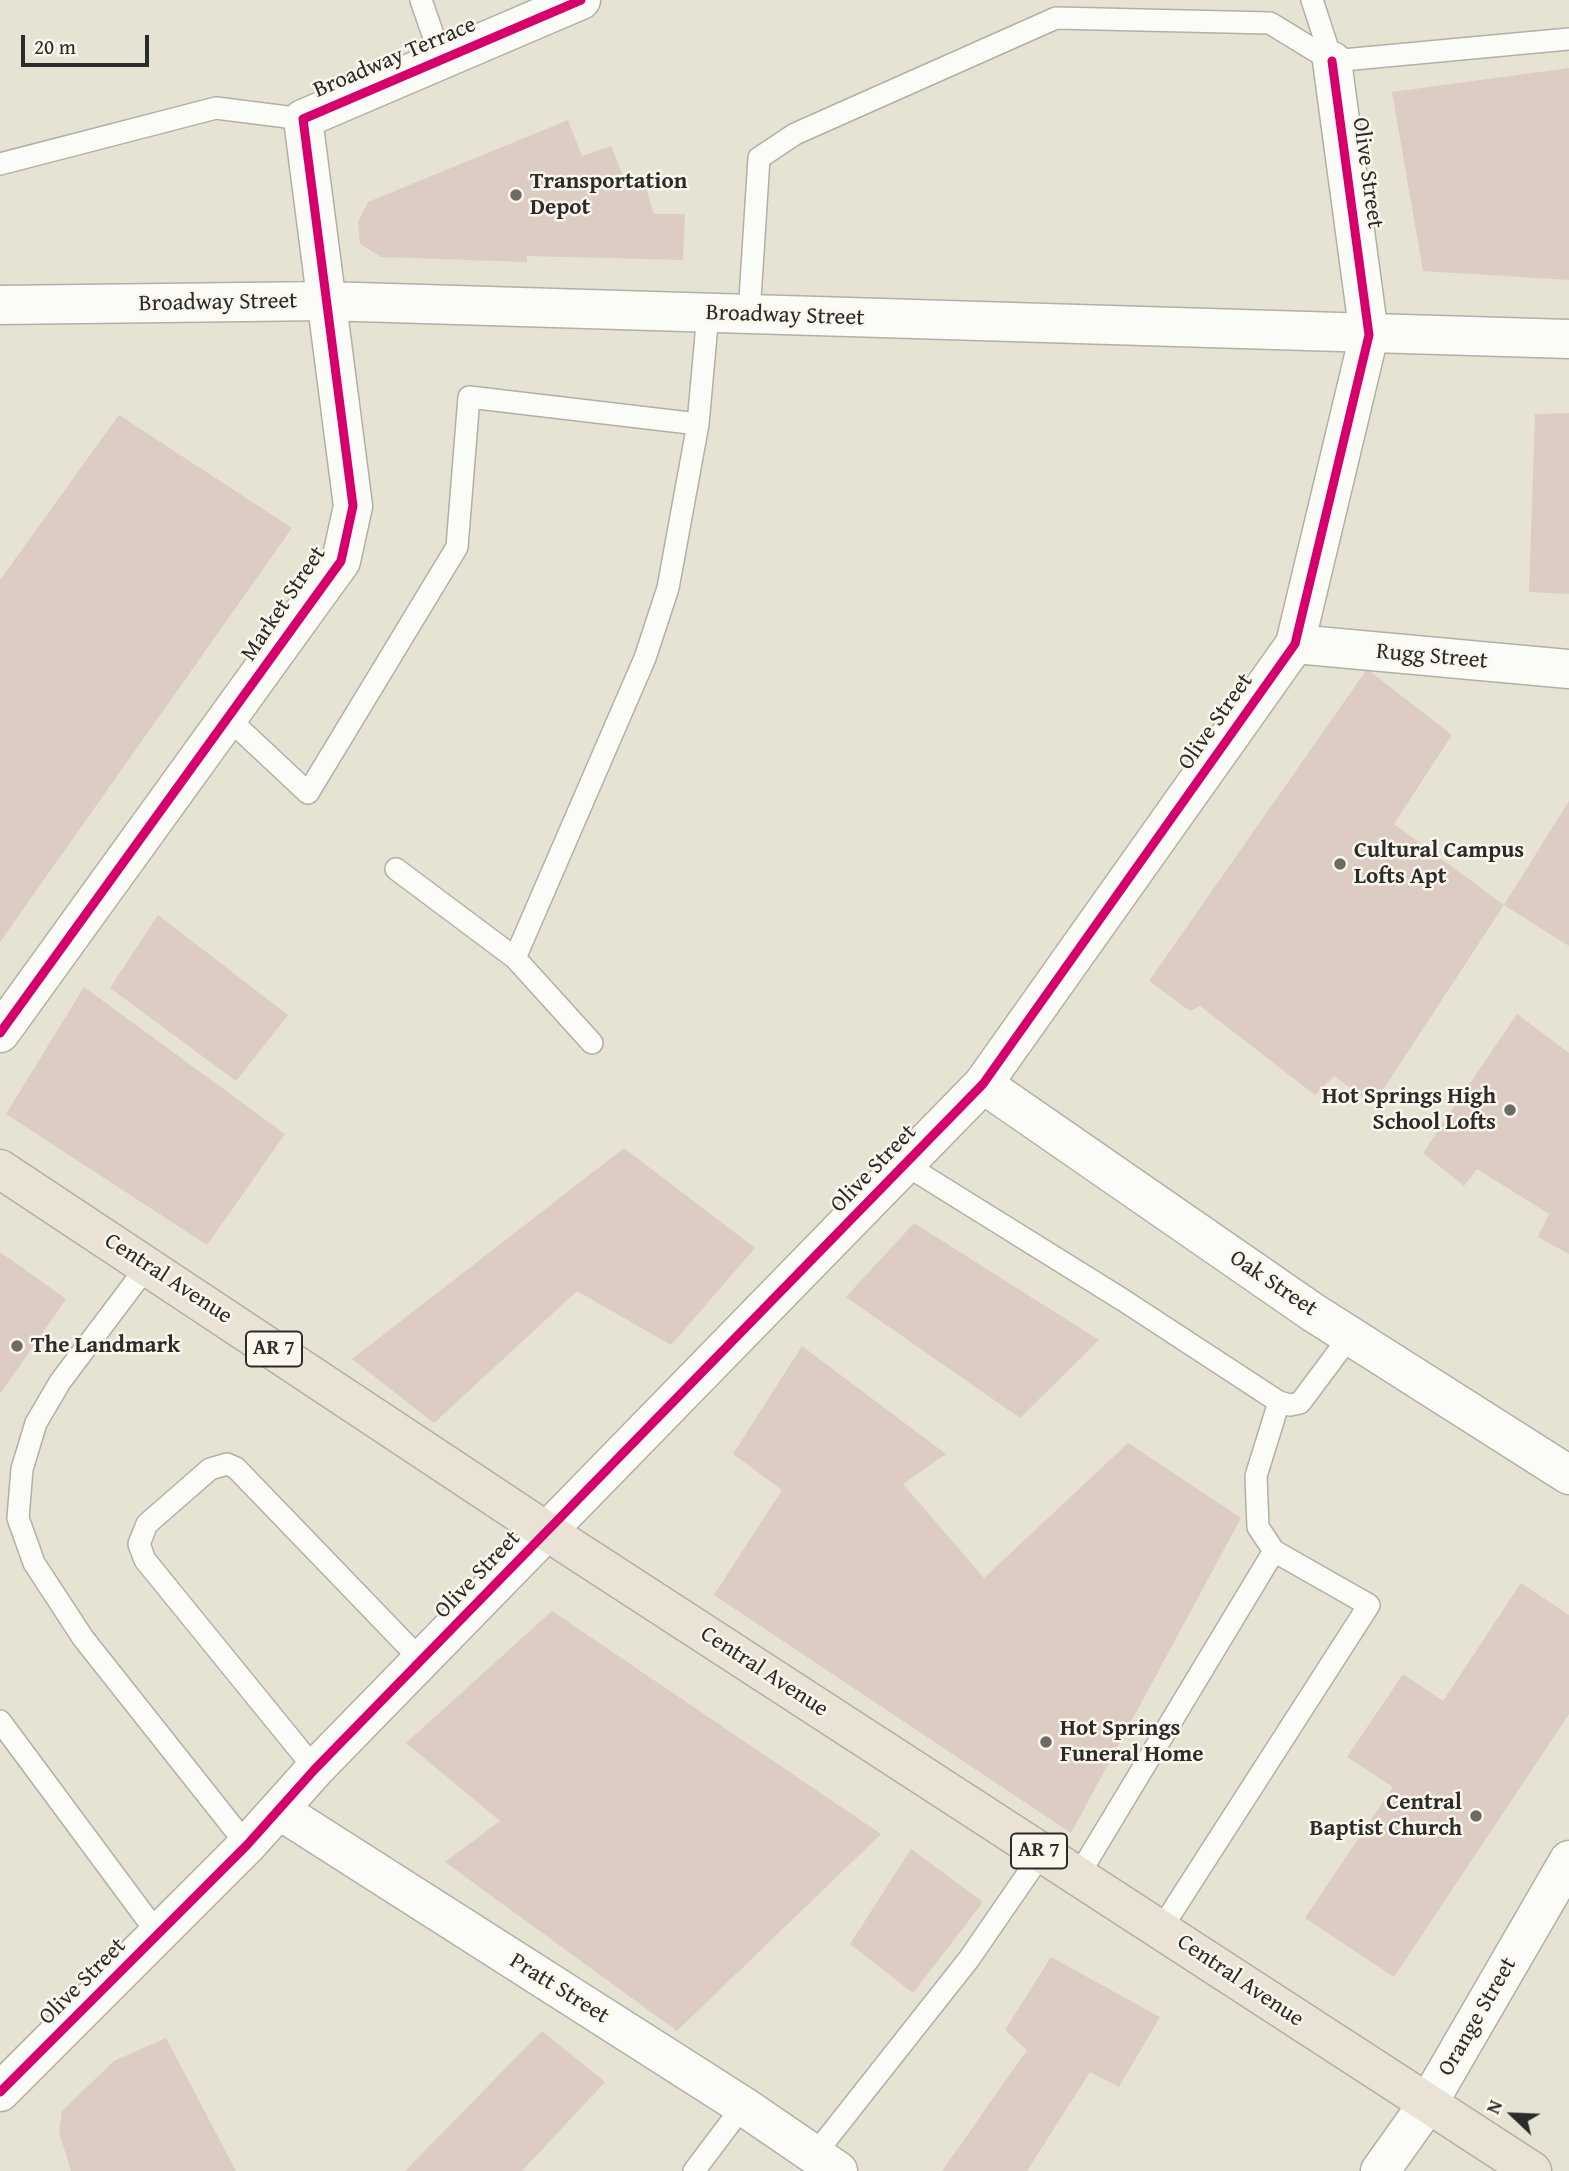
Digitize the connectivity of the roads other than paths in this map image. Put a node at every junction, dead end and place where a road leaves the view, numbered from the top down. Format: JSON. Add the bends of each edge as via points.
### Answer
{"nodes":[{"id":1,"x":421,"y":0,"type":"edge"},
{"id":2,"x":581,"y":0,"type":"edge"},
{"id":3,"x":1312,"y":0,"type":"edge"},
{"id":4,"x":1569,"y":39,"type":"edge"},
{"id":5,"x":441,"y":58,"type":"junction"},
{"id":6,"x":1332,"y":61,"type":"junction"},
{"id":7,"x":303,"y":119,"type":"junction"},
{"id":8,"x":0,"y":164,"type":"edge"},
{"id":9,"x":325,"y":301,"type":"junction"},
{"id":10,"x":0,"y":304,"type":"edge"},
{"id":11,"x":708,"y":313,"type":"junction"},
{"id":12,"x":748,"y":315,"type":"junction"},
{"id":13,"x":1369,"y":335,"type":"junction"},
{"id":14,"x":1569,"y":340,"type":"edge"},
{"id":15,"x":698,"y":424,"type":"junction"},
{"id":16,"x":1295,"y":644,"type":"junction"},
{"id":17,"x":1569,"y":669,"type":"edge"},
{"id":18,"x":228,"y":718,"type":"junction"},
{"id":19,"x":396,"y":869,"type":"dead end"},
{"id":20,"x":514,"y":958,"type":"junction"},
{"id":21,"x":0,"y":1033,"type":"edge"},
{"id":22,"x":592,"y":1043,"type":"dead end"},
{"id":23,"x":983,"y":1084,"type":"junction"},
{"id":24,"x":906,"y":1165,"type":"junction"},
{"id":25,"x":0,"y":1169,"type":"edge"},
{"id":26,"x":148,"y":1265,"type":"junction"},
{"id":27,"x":1350,"y":1336,"type":"junction"},
{"id":28,"x":1279,"y":1402,"type":"junction"},
{"id":29,"x":1569,"y":1475,"type":"edge"},
{"id":30,"x":547,"y":1531,"type":"junction"},
{"id":31,"x":1274,"y":1551,"type":"junction"},
{"id":32,"x":422,"y":1661,"type":"junction"},
{"id":33,"x":0,"y":1721,"type":"edge"},
{"id":34,"x":315,"y":1769,"type":"junction"},
{"id":35,"x":279,"y":1811,"type":"junction"},
{"id":36,"x":247,"y":1845,"type":"junction"},
{"id":37,"x":1042,"y":1853,"type":"junction"},
{"id":38,"x":1569,"y":1860,"type":"edge"},
{"id":39,"x":1078,"y":1876,"type":"junction"},
{"id":40,"x":1161,"y":1929,"type":"junction"},
{"id":41,"x":158,"y":1934,"type":"junction"},
{"id":42,"x":0,"y":2092,"type":"edge"},
{"id":43,"x":1427,"y":2105,"type":"junction"},
{"id":44,"x":743,"y":2106,"type":"junction"},
{"id":45,"x":826,"y":2163,"type":"edge"},
{"id":46,"x":694,"y":2171,"type":"edge"},
{"id":47,"x":1380,"y":2171,"type":"edge"},
{"id":48,"x":1532,"y":2171,"type":"edge"}],
"edges":[{"from":1,"to":5,"type":"lane"},
{"from":2,"to":5,"type":"street","name":"Broadway Terrace"},
{"from":3,"to":6,"type":"lane"},
{"from":4,"to":6,"type":"lane"},
{"from":5,"to":7,"type":"street","name":"Broadway Terrace"},
{"from":6,"to":12,"type":"lane","via":[[1270,23],[1055,19],[794,134],[759,158]]},
{"from":6,"to":13,"type":"street","name":"Olive Street"},
{"from":7,"to":8,"type":"lane","via":[[216,108]]},
{"from":7,"to":9,"type":"street","name":"Market Street"},
{"from":9,"to":10,"type":"street","name":"Broadway Street"},
{"from":9,"to":11,"type":"street","name":"Broadway Street"},
{"from":9,"to":18,"type":"street","name":"Market Street","via":[[353,506],[341,561]]},
{"from":11,"to":12,"type":"street","name":"Broadway Street"},
{"from":11,"to":15,"type":"lane"},
{"from":12,"to":13,"type":"street","name":"Broadway Street"},
{"from":13,"to":14,"type":"street","name":"Broadway Street"},
{"from":13,"to":16,"type":"street","name":"Olive Street"},
{"from":15,"to":18,"type":"lane","via":[[469,397],[457,547],[307,793]]},
{"from":15,"to":20,"type":"lane","via":[[668,588],[645,658]]},
{"from":16,"to":17,"type":"street","name":"Rugg Street"},
{"from":16,"to":23,"type":"street","name":"Olive Street"},
{"from":18,"to":21,"type":"street","name":"Market Street"},
{"from":19,"to":20,"type":"lane"},
{"from":20,"to":22,"type":"lane"},
{"from":23,"to":24,"type":"street","name":"Olive Street"},
{"from":23,"to":27,"type":"street","name":"Oak Street"},
{"from":24,"to":28,"type":"lane"},
{"from":24,"to":30,"type":"street","name":"Olive Street"},
{"from":25,"to":26,"type":"main road","name":"Central Avenue","number":"AR 7"},
{"from":26,"to":30,"type":"main road","name":"Central Avenue","number":"AR 7"},
{"from":26,"to":36,"type":"lane","via":[[60,1382],[36,1423],[22,1469],[19,1518],[33,1563],[83,1637]]},
{"from":27,"to":28,"type":"lane","via":[[1300,1403]]},
{"from":27,"to":29,"type":"street","name":"Oak Street"},
{"from":28,"to":31,"type":"lane","via":[[1256,1476],[1255,1499],[1258,1527]]},
{"from":30,"to":32,"type":"street","name":"Olive Street"},
{"from":30,"to":37,"type":"main road","name":"Central Avenue","number":"AR 7"},
{"from":31,"to":39,"type":"lane"},
{"from":31,"to":40,"type":"lane","via":[[1368,1605]]},
{"from":32,"to":34,"type":"street","name":"Olive Street"},
{"from":32,"to":34,"type":"lane","via":[[236,1468],[227,1464],[210,1469],[146,1524],[139,1544],[145,1560]]},
{"from":33,"to":41,"type":"lane"},
{"from":34,"to":35,"type":"street","name":"Olive Street"},
{"from":35,"to":36,"type":"street","name":"Olive Street"},
{"from":35,"to":44,"type":"street","name":"Pratt Street"},
{"from":36,"to":41,"type":"street","name":"Olive Street"},
{"from":37,"to":39,"type":"main road","name":"Central Avenue","number":"AR 7"},
{"from":37,"to":45,"type":"lane"},
{"from":38,"to":43,"type":"street","name":"Orange Street"},
{"from":39,"to":40,"type":"main road","name":"Central Avenue","number":"AR 7"},
{"from":40,"to":43,"type":"main road","name":"Central Avenue","number":"AR 7"},
{"from":41,"to":42,"type":"street","name":"Olive Street"},
{"from":43,"to":47,"type":"street","name":"Orange Street"},
{"from":43,"to":48,"type":"main road","name":"Central Avenue","number":"AR 7"},
{"from":44,"to":45,"type":"street","name":"Pratt Street"},
{"from":44,"to":46,"type":"lane"}]}
